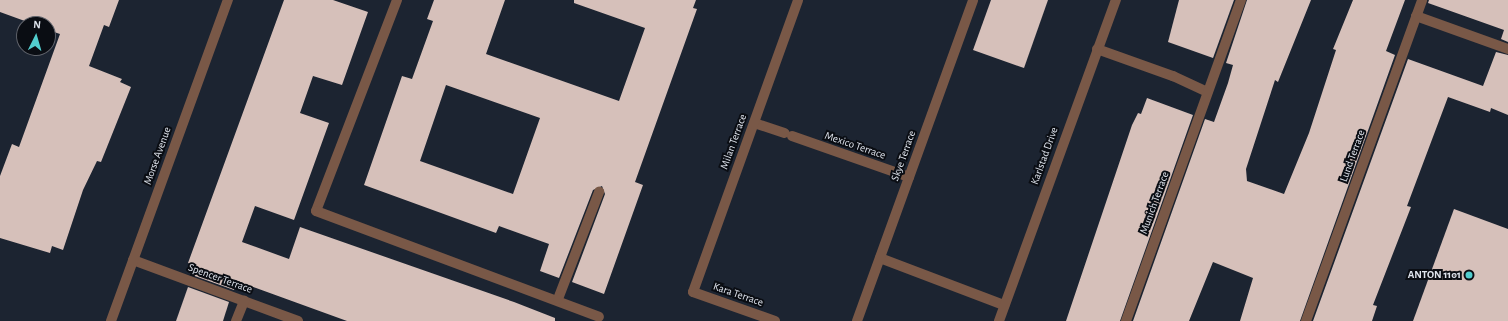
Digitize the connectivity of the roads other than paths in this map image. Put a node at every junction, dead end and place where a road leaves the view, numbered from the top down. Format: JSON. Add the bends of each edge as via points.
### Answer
{"nodes":[{"id":1,"x":228,"y":0,"type":"edge"},
{"id":2,"x":397,"y":0,"type":"edge"},
{"id":3,"x":798,"y":0,"type":"edge"},
{"id":4,"x":973,"y":0,"type":"edge"},
{"id":5,"x":1116,"y":0,"type":"edge"},
{"id":6,"x":1241,"y":0,"type":"edge"},
{"id":7,"x":1422,"y":0,"type":"edge"},
{"id":8,"x":1416,"y":16,"type":"junction"},
{"id":9,"x":1097,"y":49,"type":"junction"},
{"id":10,"x":1508,"y":49,"type":"edge"},
{"id":11,"x":1208,"y":92,"type":"junction"},
{"id":12,"x":754,"y":123,"type":"junction"},
{"id":13,"x":909,"y":177,"type":"junction"},
{"id":14,"x":599,"y":192,"type":"dead end"},
{"id":15,"x":880,"y":258,"type":"junction"},
{"id":16,"x":133,"y":260,"type":"junction"},
{"id":17,"x":693,"y":292,"type":"joint"},
{"id":18,"x":558,"y":299,"type":"junction"},
{"id":19,"x":244,"y":301,"type":"junction"},
{"id":20,"x":1004,"y":305,"type":"junction"},
{"id":21,"x":599,"y":317,"type":"dead end"},
{"id":22,"x":111,"y":321,"type":"edge"},
{"id":23,"x":236,"y":321,"type":"edge"},
{"id":24,"x":298,"y":321,"type":"edge"},
{"id":25,"x":775,"y":321,"type":"edge"},
{"id":26,"x":857,"y":321,"type":"edge"},
{"id":27,"x":999,"y":321,"type":"edge"},
{"id":28,"x":1126,"y":321,"type":"edge"},
{"id":29,"x":1306,"y":321,"type":"edge"}],
"edges":[{"from":1,"to":16,"type":"street","name":"Morse Avenue"},
{"from":2,"to":18,"type":"street","via":[[316,211]]},
{"from":3,"to":12,"type":"street","name":"Milan Terrace"},
{"from":4,"to":13,"type":"street","name":"Skye Terrace"},
{"from":5,"to":9,"type":"street","name":"Karlstad Drive"},
{"from":6,"to":11,"type":"street","name":"Munich Terrace"},
{"from":7,"to":8,"type":"street","name":"Lund Terrace"},
{"from":8,"to":10,"type":"street"},
{"from":8,"to":29,"type":"street","name":"Lund Terrace"},
{"from":9,"to":11,"type":"street","via":[[1173,76]]},
{"from":9,"to":20,"type":"street","name":"Karlstad Drive"},
{"from":11,"to":28,"type":"street","name":"Munich Terrace"},
{"from":12,"to":13,"type":"street","name":"Mexico Terrace"},
{"from":12,"to":17,"type":"street","name":"Milan Terrace"},
{"from":13,"to":15,"type":"street","name":"Skye Terrace"},
{"from":14,"to":18,"type":"street"},
{"from":15,"to":20,"type":"street"},
{"from":15,"to":26,"type":"street","name":"Skye Terrace"},
{"from":16,"to":19,"type":"street","name":"Spencer Terrace"},
{"from":16,"to":22,"type":"street","name":"Morse Avenue"},
{"from":17,"to":25,"type":"street","name":"Kara Terrace"},
{"from":18,"to":21,"type":"street"},
{"from":19,"to":23,"type":"street"},
{"from":19,"to":24,"type":"street","name":"Spencer Terrace"},
{"from":20,"to":27,"type":"street","name":"Karlstad Drive"}]}
